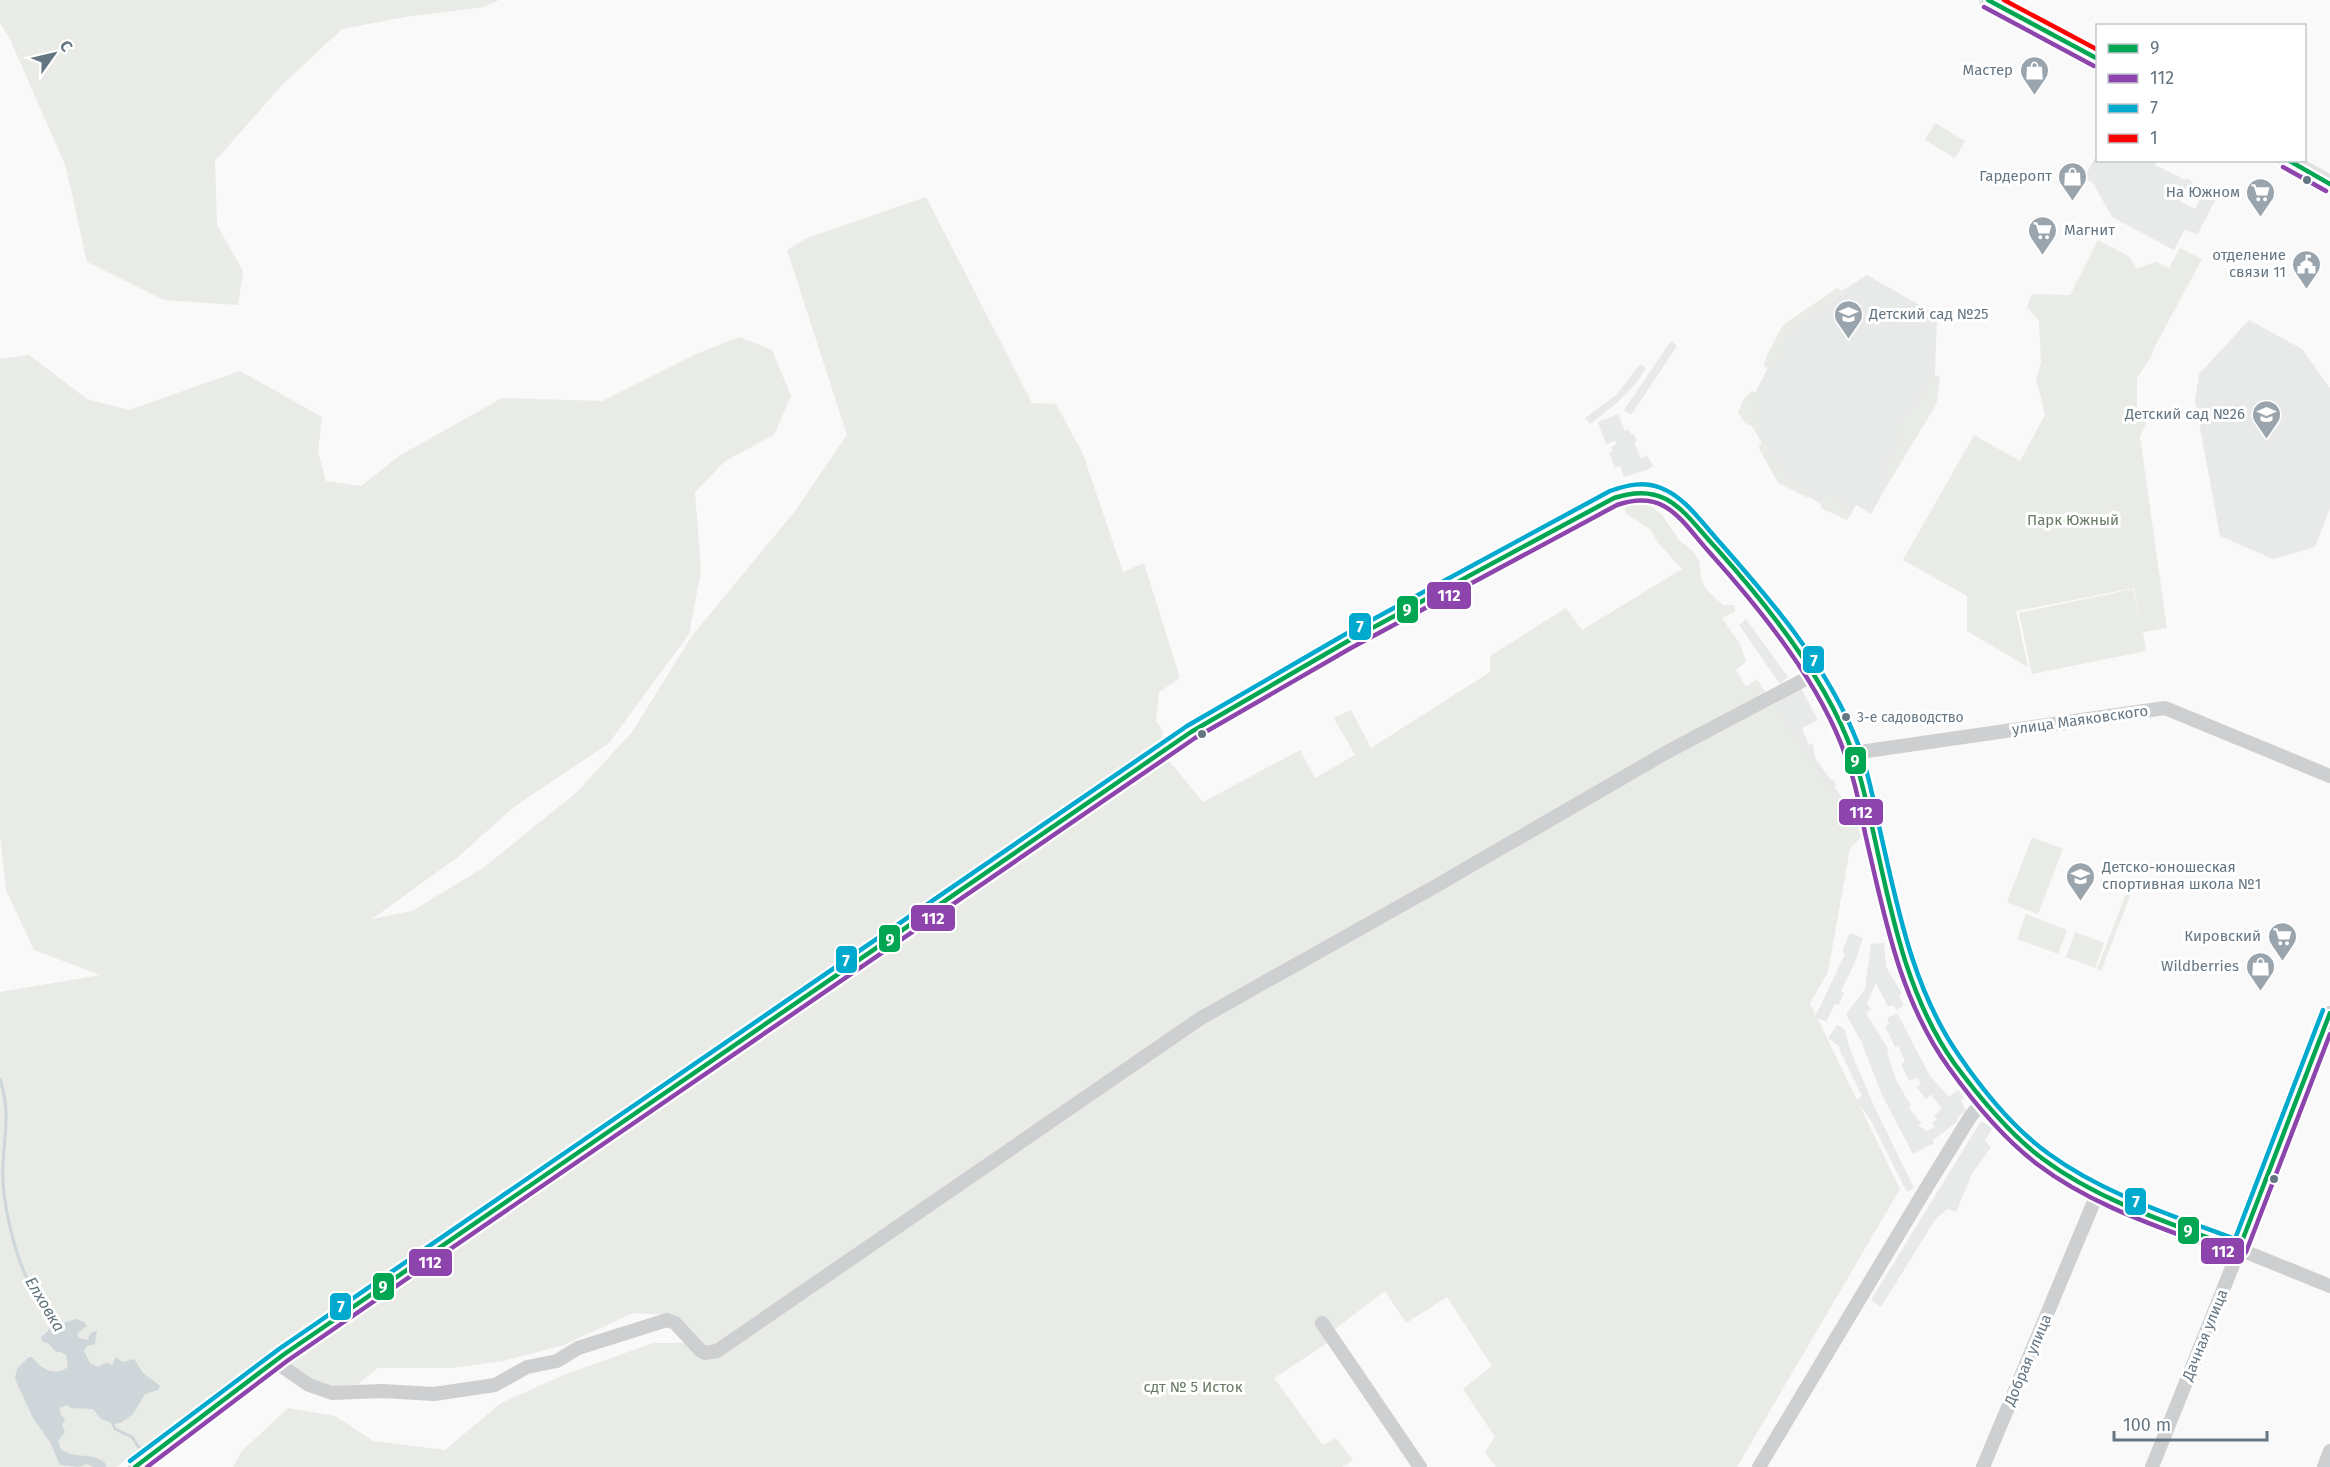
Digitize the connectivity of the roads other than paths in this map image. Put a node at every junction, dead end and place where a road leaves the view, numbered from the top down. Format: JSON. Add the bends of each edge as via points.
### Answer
{"nodes":[{"id":1,"x":1988,"y":0,"type":"edge"},
{"id":2,"x":2096,"y":58,"type":"edge"},
{"id":3,"x":2292,"y":162,"type":"edge"},
{"id":4,"x":2330,"y":184,"type":"edge"},
{"id":5,"x":1813,"y":675,"type":"junction"},
{"id":6,"x":1853,"y":753,"type":"junction"},
{"id":7,"x":2330,"y":776,"type":"edge"},
{"id":8,"x":2330,"y":1013,"type":"edge"},
{"id":9,"x":1984,"y":1100,"type":"junction"},
{"id":10,"x":2098,"y":1192,"type":"junction"},
{"id":11,"x":2239,"y":1249,"type":"junction"},
{"id":12,"x":2330,"y":1286,"type":"edge"},
{"id":13,"x":1322,"y":1323,"type":"dead end"},
{"id":14,"x":274,"y":1361,"type":"junction"},
{"id":15,"x":2330,"y":1451,"type":"edge"},
{"id":16,"x":135,"y":1467,"type":"edge"},
{"id":17,"x":1420,"y":1467,"type":"edge"},
{"id":18,"x":1759,"y":1467,"type":"edge"},
{"id":19,"x":1983,"y":1467,"type":"edge"},
{"id":20,"x":2152,"y":1467,"type":"edge"},
{"id":21,"x":2324,"y":1467,"type":"edge"}],
"edges":[{"from":1,"to":2,"type":"main road"},
{"from":3,"to":4,"type":"main road"},
{"from":5,"to":6,"type":"street"},
{"from":5,"to":14,"type":"street","via":[[1659,757],[1201,1018],[717,1351],[701,1352],[675,1323],[667,1320],[578,1348],[557,1361],[527,1366],[495,1385],[424,1395],[382,1391],[332,1393],[309,1385]]},
{"from":5,"to":14,"type":"street","via":[[1773,615],[1683,512],[1658,494],[1627,492],[1213,718]]},
{"from":6,"to":7,"type":"street","name":"улица Маяковского","via":[[2165,708]]},
{"from":6,"to":9,"type":"street","via":[[1906,963],[1942,1044]]},
{"from":8,"to":11,"type":"street","name":"Дачная улица"},
{"from":9,"to":10,"type":"street","via":[[2042,1158]]},
{"from":9,"to":18,"type":"street","via":[[1925,1190]]},
{"from":10,"to":11,"type":"street"},
{"from":10,"to":19,"type":"street","name":"Добрая улица"},
{"from":11,"to":12,"type":"street"},
{"from":11,"to":20,"type":"street","name":"Дачная улица"},
{"from":13,"to":17,"type":"street"},
{"from":14,"to":16,"type":"street"},
{"from":15,"to":21,"type":"street"}]}
